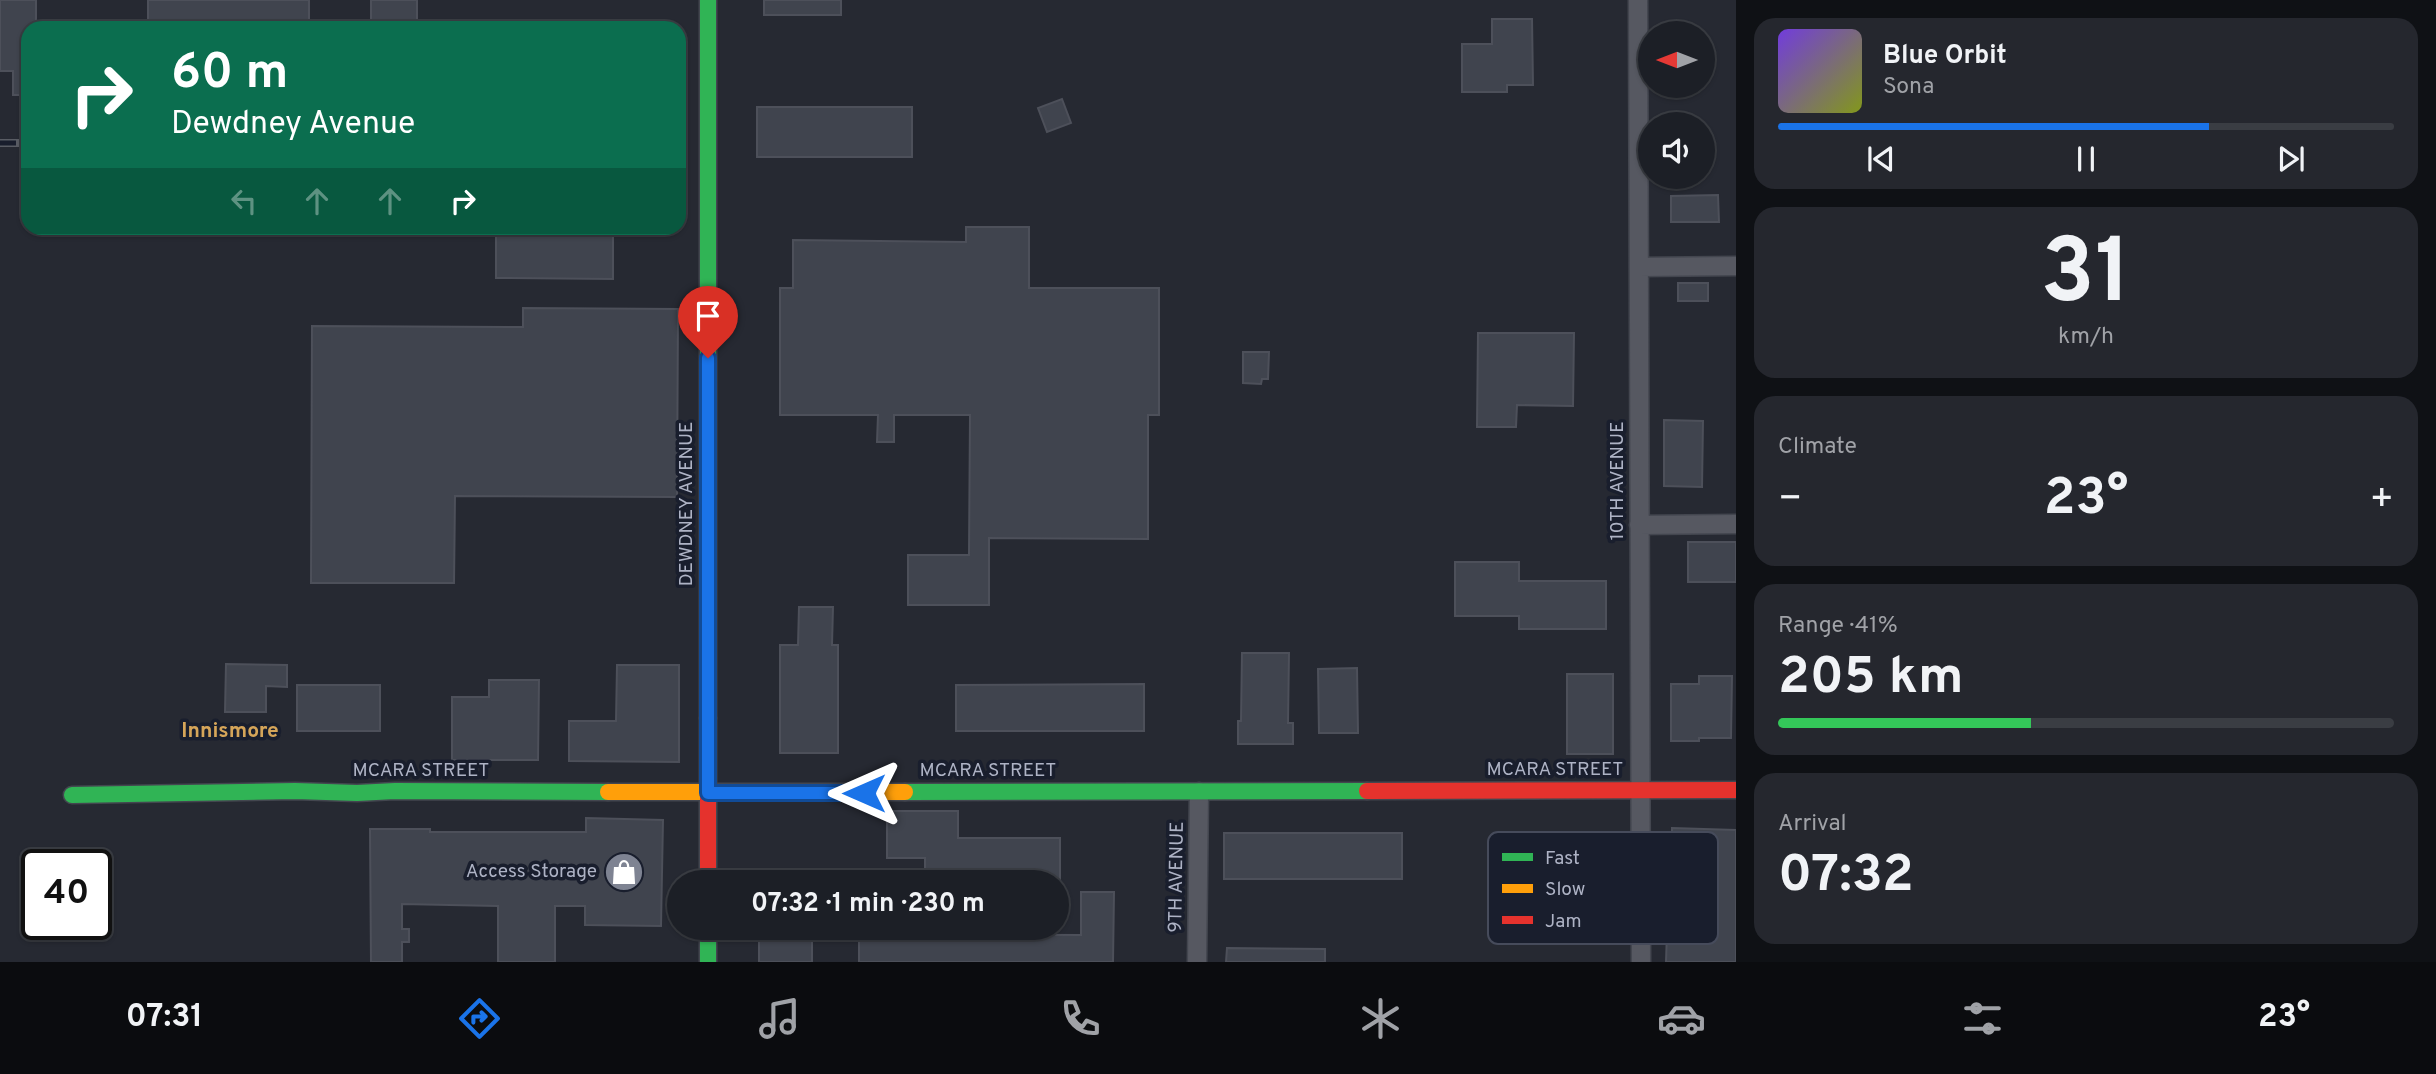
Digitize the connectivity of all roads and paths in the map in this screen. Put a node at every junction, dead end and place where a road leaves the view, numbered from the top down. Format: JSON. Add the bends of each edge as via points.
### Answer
{"nodes":[{"id":1,"x":708,"y":0,"type":"edge"},
{"id":2,"x":1638,"y":0,"type":"edge"},
{"id":3,"x":1736,"y":266,"type":"edge"},
{"id":4,"x":1639,"y":267,"type":"junction"},
{"id":5,"x":1639,"y":524,"type":"junction"},
{"id":6,"x":1736,"y":524,"type":"edge"},
{"id":7,"x":1736,"y":790,"type":"edge"},
{"id":8,"x":1640,"y":791,"type":"junction"},
{"id":9,"x":1199,"y":792,"type":"junction"},
{"id":10,"x":708,"y":793,"type":"junction"},
{"id":11,"x":72,"y":795,"type":"dead end"},
{"id":12,"x":1640,"y":832,"type":"edge"},
{"id":13,"x":708,"y":870,"type":"edge"},
{"id":14,"x":708,"y":940,"type":"edge"},
{"id":15,"x":1640,"y":944,"type":"edge"},
{"id":16,"x":708,"y":962,"type":"edge"},
{"id":17,"x":1197,"y":962,"type":"edge"},
{"id":18,"x":1640,"y":962,"type":"edge"}],
"edges":[{"from":1,"to":10,"type":"street","name":"DEWDNEY AVENUE"},
{"from":2,"to":4,"type":"street","name":"10TH AVENUE"},
{"from":3,"to":4,"type":"street"},
{"from":4,"to":5,"type":"street","name":"10TH AVENUE"},
{"from":5,"to":6,"type":"street"},
{"from":5,"to":8,"type":"street","name":"10TH AVENUE"},
{"from":7,"to":8,"type":"street","name":"MCARA STREET"},
{"from":8,"to":9,"type":"street","name":"MCARA STREET"},
{"from":8,"to":12,"type":"street","name":"10TH AVENUE"},
{"from":9,"to":10,"type":"street","name":"MCARA STREET"},
{"from":9,"to":17,"type":"street","name":"9TH AVENUE"},
{"from":10,"to":11,"type":"street","name":"MCARA STREET"},
{"from":10,"to":13,"type":"street","name":"DEWDNEY AVENUE"},
{"from":14,"to":16,"type":"street"},
{"from":15,"to":18,"type":"street","name":"10TH AVENUE"}]}
